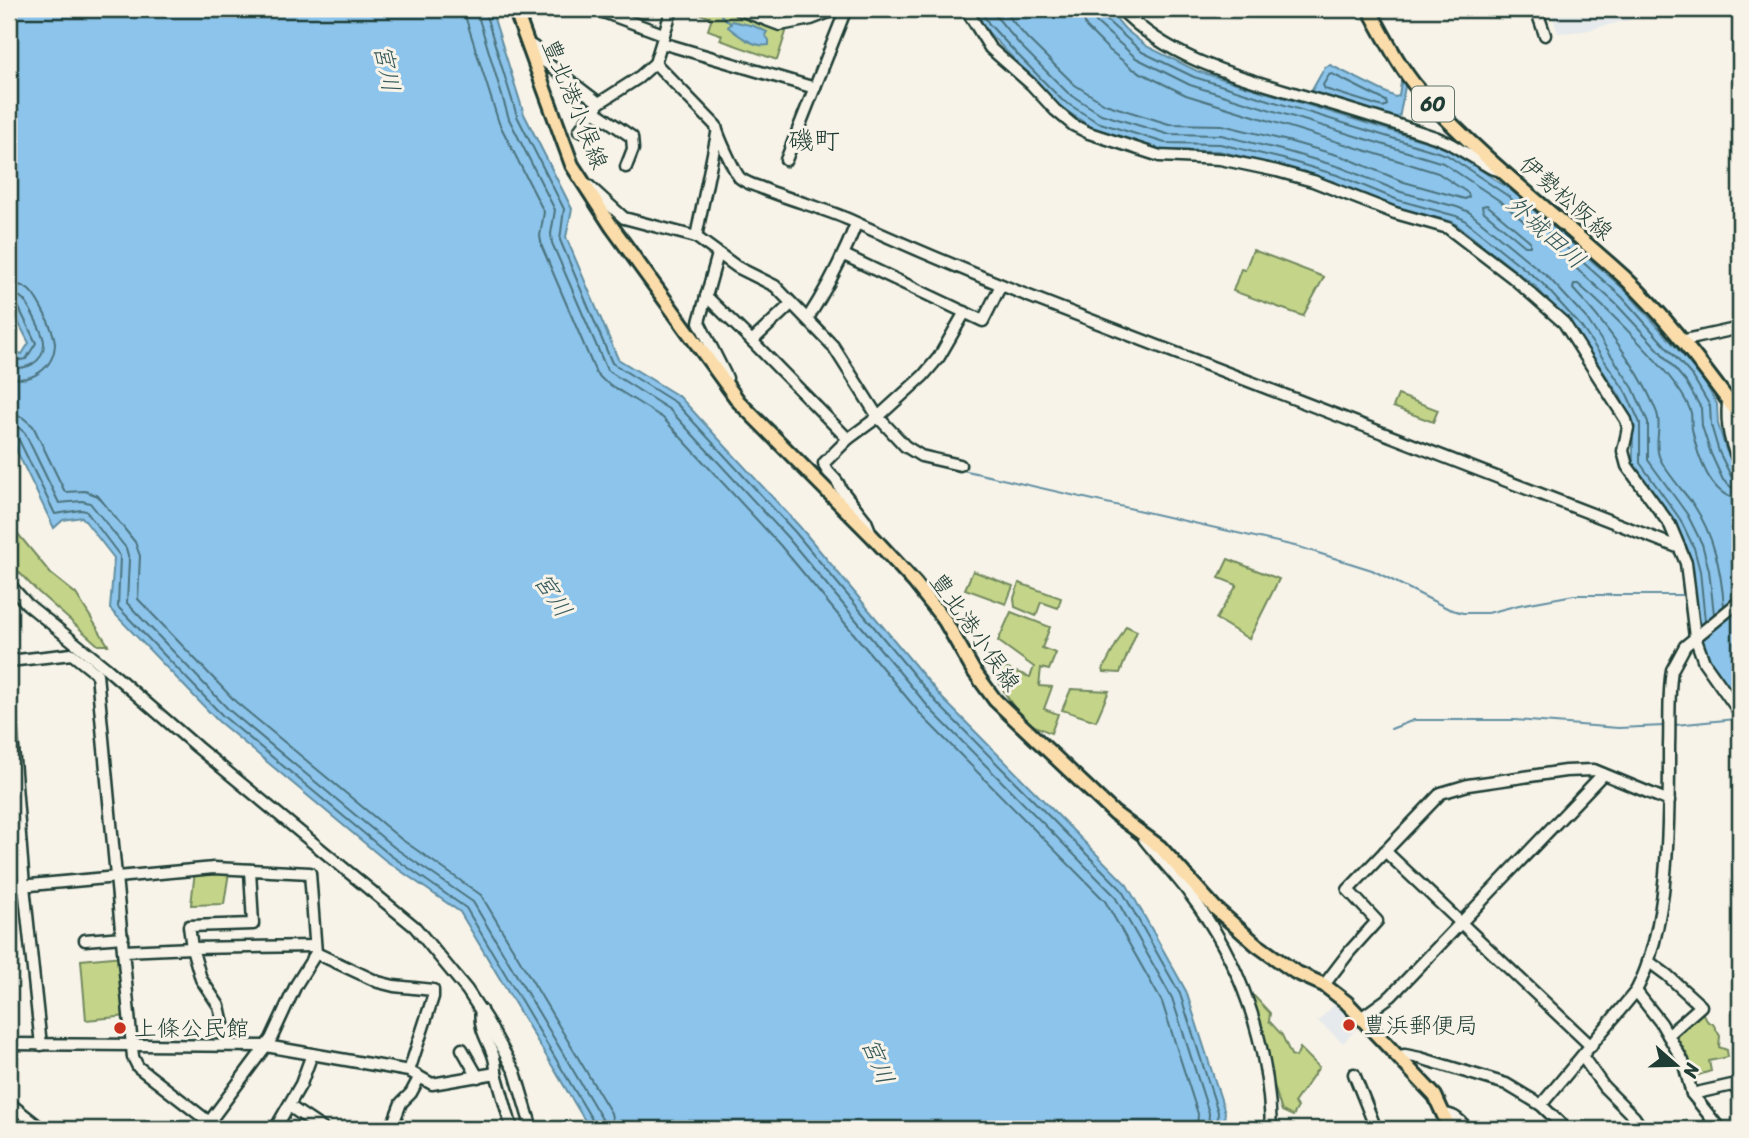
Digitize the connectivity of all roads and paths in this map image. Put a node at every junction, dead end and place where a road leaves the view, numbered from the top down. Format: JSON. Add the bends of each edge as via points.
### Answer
{"nodes":[{"id":1,"x":515,"y":9,"type":"edge"},
{"id":2,"x":595,"y":9,"type":"edge"},
{"id":3,"x":672,"y":9,"type":"edge"},
{"id":4,"x":737,"y":9,"type":"edge"},
{"id":5,"x":838,"y":9,"type":"edge"},
{"id":6,"x":846,"y":9,"type":"edge"},
{"id":7,"x":966,"y":9,"type":"edge"},
{"id":8,"x":1121,"y":9,"type":"edge"},
{"id":9,"x":1370,"y":9,"type":"edge"},
{"id":10,"x":1536,"y":9,"type":"edge"},
{"id":11,"x":1545,"y":35,"type":"dead end"},
{"id":12,"x":663,"y":38,"type":"junction"},
{"id":13,"x":527,"y":43,"type":"junction"},
{"id":14,"x":654,"y":63,"type":"junction"},
{"id":15,"x":815,"y":89,"type":"junction"},
{"id":16,"x":597,"y":107,"type":"junction"},
{"id":17,"x":579,"y":131,"type":"dead end"},
{"id":18,"x":717,"y":134,"type":"junction"},
{"id":19,"x":786,"y":160,"type":"dead end"},
{"id":20,"x":626,"y":167,"type":"dead end"},
{"id":21,"x":1502,"y":171,"type":"junction"},
{"id":22,"x":580,"y":178,"type":"junction"},
{"id":23,"x":856,"y":224,"type":"junction"},
{"id":24,"x":696,"y":237,"type":"junction"},
{"id":25,"x":718,"y":254,"type":"junction"},
{"id":26,"x":844,"y":255,"type":"junction"},
{"id":27,"x":1001,"y":285,"type":"junction"},
{"id":28,"x":706,"y":296,"type":"junction"},
{"id":29,"x":791,"y":304,"type":"junction"},
{"id":30,"x":965,"y":312,"type":"junction"},
{"id":31,"x":807,"y":318,"type":"junction"},
{"id":32,"x":1740,"y":328,"type":"edge"},
{"id":33,"x":752,"y":341,"type":"junction"},
{"id":34,"x":1681,"y":341,"type":"junction"},
{"id":35,"x":1728,"y":401,"type":"junction"},
{"id":36,"x":739,"y":402,"type":"junction"},
{"id":37,"x":1740,"y":416,"type":"edge"},
{"id":38,"x":878,"y":417,"type":"junction"},
{"id":39,"x":848,"y":439,"type":"junction"},
{"id":40,"x":960,"y":465,"type":"dead end"},
{"id":41,"x":1740,"y":465,"type":"edge"},
{"id":42,"x":872,"y":536,"type":"junction"},
{"id":43,"x":1680,"y":548,"type":"junction"},
{"id":44,"x":9,"y":583,"type":"edge"},
{"id":45,"x":1740,"y":601,"type":"edge"},
{"id":46,"x":1696,"y":635,"type":"junction"},
{"id":47,"x":9,"y":661,"type":"edge"},
{"id":48,"x":9,"y":697,"type":"edge"},
{"id":49,"x":1740,"y":713,"type":"edge"},
{"id":50,"x":1603,"y":774,"type":"junction"},
{"id":51,"x":1669,"y":801,"type":"junction"},
{"id":52,"x":1140,"y":834,"type":"junction"},
{"id":53,"x":1385,"y":851,"type":"junction"},
{"id":54,"x":250,"y":870,"type":"junction"},
{"id":55,"x":115,"y":876,"type":"junction"},
{"id":56,"x":24,"y":886,"type":"junction"},
{"id":57,"x":9,"y":887,"type":"edge"},
{"id":58,"x":1461,"y":923,"type":"junction"},
{"id":59,"x":122,"y":937,"type":"junction"},
{"id":60,"x":85,"y":940,"type":"dead end"},
{"id":61,"x":192,"y":948,"type":"junction"},
{"id":62,"x":315,"y":950,"type":"junction"},
{"id":63,"x":124,"y":951,"type":"junction"},
{"id":64,"x":1648,"y":961,"type":"junction"},
{"id":65,"x":1324,"y":985,"type":"junction"},
{"id":66,"x":1636,"y":991,"type":"junction"},
{"id":67,"x":481,"y":1010,"type":"junction"},
{"id":68,"x":1362,"y":1017,"type":"junction"},
{"id":69,"x":1668,"y":1035,"type":"junction"},
{"id":70,"x":9,"y":1044,"type":"edge"},
{"id":71,"x":132,"y":1044,"type":"junction"},
{"id":72,"x":41,"y":1045,"type":"junction"},
{"id":73,"x":225,"y":1045,"type":"junction"},
{"id":74,"x":266,"y":1046,"type":"junction"},
{"id":75,"x":1591,"y":1046,"type":"junction"},
{"id":76,"x":462,"y":1049,"type":"dead end"},
{"id":77,"x":312,"y":1054,"type":"junction"},
{"id":78,"x":1399,"y":1056,"type":"junction"},
{"id":79,"x":1582,"y":1056,"type":"junction"},
{"id":80,"x":409,"y":1071,"type":"junction"},
{"id":81,"x":496,"y":1073,"type":"junction"},
{"id":82,"x":1354,"y":1074,"type":"dead end"},
{"id":83,"x":478,"y":1077,"type":"junction"},
{"id":84,"x":419,"y":1078,"type":"junction"},
{"id":85,"x":1740,"y":1092,"type":"edge"},
{"id":86,"x":1692,"y":1094,"type":"junction"},
{"id":87,"x":9,"y":1103,"type":"edge"},
{"id":88,"x":1541,"y":1105,"type":"junction"},
{"id":89,"x":289,"y":1106,"type":"junction"},
{"id":90,"x":1445,"y":1114,"type":"junction"},
{"id":91,"x":1716,"y":1125,"type":"edge"},
{"id":92,"x":211,"y":1127,"type":"edge"},
{"id":93,"x":42,"y":1129,"type":"edge"},
{"id":94,"x":275,"y":1129,"type":"edge"},
{"id":95,"x":323,"y":1129,"type":"edge"},
{"id":96,"x":391,"y":1129,"type":"edge"},
{"id":97,"x":512,"y":1129,"type":"edge"},
{"id":98,"x":532,"y":1129,"type":"edge"},
{"id":99,"x":1271,"y":1129,"type":"edge"},
{"id":100,"x":1376,"y":1129,"type":"edge"},
{"id":101,"x":1450,"y":1129,"type":"edge"},
{"id":102,"x":1467,"y":1129,"type":"edge"},
{"id":103,"x":1566,"y":1129,"type":"edge"},
{"id":104,"x":1642,"y":1129,"type":"edge"},
{"id":105,"x":1705,"y":1129,"type":"edge"}],
"edges":[{"from":1,"to":13,"type":"main road","name":"豊北港小俣線"},
{"from":2,"to":12,"type":"street"},
{"from":3,"to":12,"type":"street"},
{"from":4,"to":5,"type":"street","via":[[780,25]]},
{"from":6,"to":15,"type":"street"},
{"from":7,"to":43,"type":"street","via":[[990,48],[1055,110],[1088,133],[1160,156],[1220,159],[1277,171],[1448,228],[1512,277],[1571,331],[1626,420],[1623,451],[1627,466],[1670,525]]},
{"from":8,"to":21,"type":"street","via":[[1179,54],[1435,137]]},
{"from":9,"to":21,"type":"main road","name":"伊勢松阪線","number":"60","via":[[1419,90]]},
{"from":10,"to":11,"type":"street"},
{"from":12,"to":14,"type":"street"},
{"from":12,"to":15,"type":"street"},
{"from":13,"to":16,"type":"street"},
{"from":13,"to":22,"type":"main road","name":"豊北港小俣線"},
{"from":14,"to":16,"type":"street"},
{"from":14,"to":18,"type":"street","via":[[704,112]]},
{"from":15,"to":19,"type":"street"},
{"from":16,"to":17,"type":"street"},
{"from":16,"to":20,"type":"street","via":[[632,137]]},
{"from":18,"to":23,"type":"street","via":[[743,180]]},
{"from":18,"to":24,"type":"street"},
{"from":21,"to":34,"type":"main road","name":"伊勢松阪線","number":"60","via":[[1625,278]]},
{"from":22,"to":24,"type":"street","via":[[624,218]]},
{"from":22,"to":36,"type":"main road","name":"豊北港小俣線"},
{"from":23,"to":26,"type":"street"},
{"from":23,"to":27,"type":"street"},
{"from":24,"to":25,"type":"street"},
{"from":25,"to":28,"type":"street"},
{"from":25,"to":29,"type":"street","via":[[775,286]]},
{"from":26,"to":30,"type":"street"},
{"from":26,"to":31,"type":"street"},
{"from":27,"to":30,"type":"street","via":[[982,321]]},
{"from":27,"to":43,"type":"street"},
{"from":28,"to":33,"type":"street"},
{"from":28,"to":36,"type":"street","via":[[699,321]]},
{"from":29,"to":31,"type":"street"},
{"from":29,"to":33,"type":"street"},
{"from":30,"to":38,"type":"street","via":[[939,357]]},
{"from":31,"to":38,"type":"street","via":[[844,361]]},
{"from":32,"to":34,"type":"street"},
{"from":33,"to":39,"type":"street"},
{"from":34,"to":35,"type":"main road","name":"伊勢松阪線","number":"60"},
{"from":35,"to":37,"type":"main road","name":"伊勢松阪線","number":"60"},
{"from":35,"to":41,"type":"street","via":[[1727,428]]},
{"from":36,"to":42,"type":"main road","name":"豊北港小俣線"},
{"from":38,"to":39,"type":"street"},
{"from":38,"to":40,"type":"street","via":[[909,450]]},
{"from":39,"to":42,"type":"street","via":[[824,467],[866,521]]},
{"from":42,"to":52,"type":"main road","name":"豊北港小俣線","via":[[945,621],[995,700]]},
{"from":43,"to":46,"type":"street","via":[[1689,574]]},
{"from":44,"to":67,"type":"street","via":[[27,604],[415,927]]},
{"from":45,"to":46,"type":"street"},
{"from":46,"to":49,"type":"street","via":[[1704,662]]},
{"from":46,"to":51,"type":"street","via":[[1676,660],[1671,679]]},
{"from":47,"to":55,"type":"street","via":[[72,654],[97,674]]},
{"from":48,"to":56,"type":"street"},
{"from":50,"to":51,"type":"street"},
{"from":50,"to":53,"type":"street","via":[[1565,771],[1441,793]]},
{"from":50,"to":58,"type":"street"},
{"from":51,"to":64,"type":"street","via":[[1660,912]]},
{"from":52,"to":65,"type":"main road","name":"豊北港小俣線","via":[[1160,847],[1215,908],[1257,945],[1294,972]]},
{"from":52,"to":99,"type":"street","via":[[1190,894],[1232,962],[1263,1053]]},
{"from":53,"to":58,"type":"street"},
{"from":53,"to":65,"type":"street","via":[[1348,890],[1377,921]]},
{"from":54,"to":55,"type":"street","via":[[214,868]]},
{"from":54,"to":61,"type":"street","via":[[256,924],[189,926]]},
{"from":54,"to":62,"type":"street","via":[[310,873]]},
{"from":55,"to":56,"type":"street"},
{"from":55,"to":59,"type":"street"},
{"from":56,"to":57,"type":"street"},
{"from":56,"to":72,"type":"street"},
{"from":58,"to":68,"type":"street","via":[[1391,996]]},
{"from":58,"to":75,"type":"street"},
{"from":59,"to":60,"type":"street"},
{"from":59,"to":63,"type":"street"},
{"from":61,"to":62,"type":"street"},
{"from":61,"to":63,"type":"street"},
{"from":61,"to":73,"type":"street","via":[[201,979],[219,1006]]},
{"from":62,"to":74,"type":"street"},
{"from":62,"to":80,"type":"street","via":[[378,982],[433,990]]},
{"from":63,"to":71,"type":"street"},
{"from":64,"to":66,"type":"street"},
{"from":64,"to":69,"type":"street","via":[[1701,1006]]},
{"from":65,"to":68,"type":"main road","name":"豊北港小俣線"},
{"from":66,"to":69,"type":"street"},
{"from":66,"to":75,"type":"street"},
{"from":67,"to":81,"type":"street","via":[[479,1022],[497,1059]]},
{"from":67,"to":98,"type":"street","via":[[515,1072]]},
{"from":68,"to":78,"type":"main road","name":"豊北港小俣線"},
{"from":69,"to":86,"type":"street","via":[[1683,1061]]},
{"from":70,"to":72,"type":"street"},
{"from":71,"to":72,"type":"street"},
{"from":71,"to":73,"type":"street"},
{"from":71,"to":92,"type":"street","via":[[138,1067]]},
{"from":73,"to":74,"type":"street"},
{"from":74,"to":77,"type":"street"},
{"from":74,"to":92,"type":"street"},
{"from":75,"to":79,"type":"street"},
{"from":76,"to":83,"type":"street"},
{"from":77,"to":80,"type":"street"},
{"from":77,"to":89,"type":"street"},
{"from":78,"to":88,"type":"street","via":[[1506,1084]]},
{"from":78,"to":90,"type":"main road","name":"豊北港小俣線"},
{"from":79,"to":88,"type":"street"},
{"from":79,"to":104,"type":"street"},
{"from":80,"to":84,"type":"street"},
{"from":81,"to":83,"type":"street"},
{"from":81,"to":97,"type":"street"},
{"from":82,"to":100,"type":"street"},
{"from":83,"to":84,"type":"street","via":[[432,1084]]},
{"from":84,"to":96,"type":"street","via":[[401,1103]]},
{"from":85,"to":86,"type":"street","via":[[1732,1085]]},
{"from":86,"to":91,"type":"street"},
{"from":87,"to":93,"type":"street"},
{"from":88,"to":103,"type":"street"},
{"from":89,"to":94,"type":"street"},
{"from":89,"to":95,"type":"street"},
{"from":90,"to":101,"type":"main road","name":"豊北港小俣線"},
{"from":90,"to":102,"type":"street"},
{"from":91,"to":105,"type":"street"}]}
